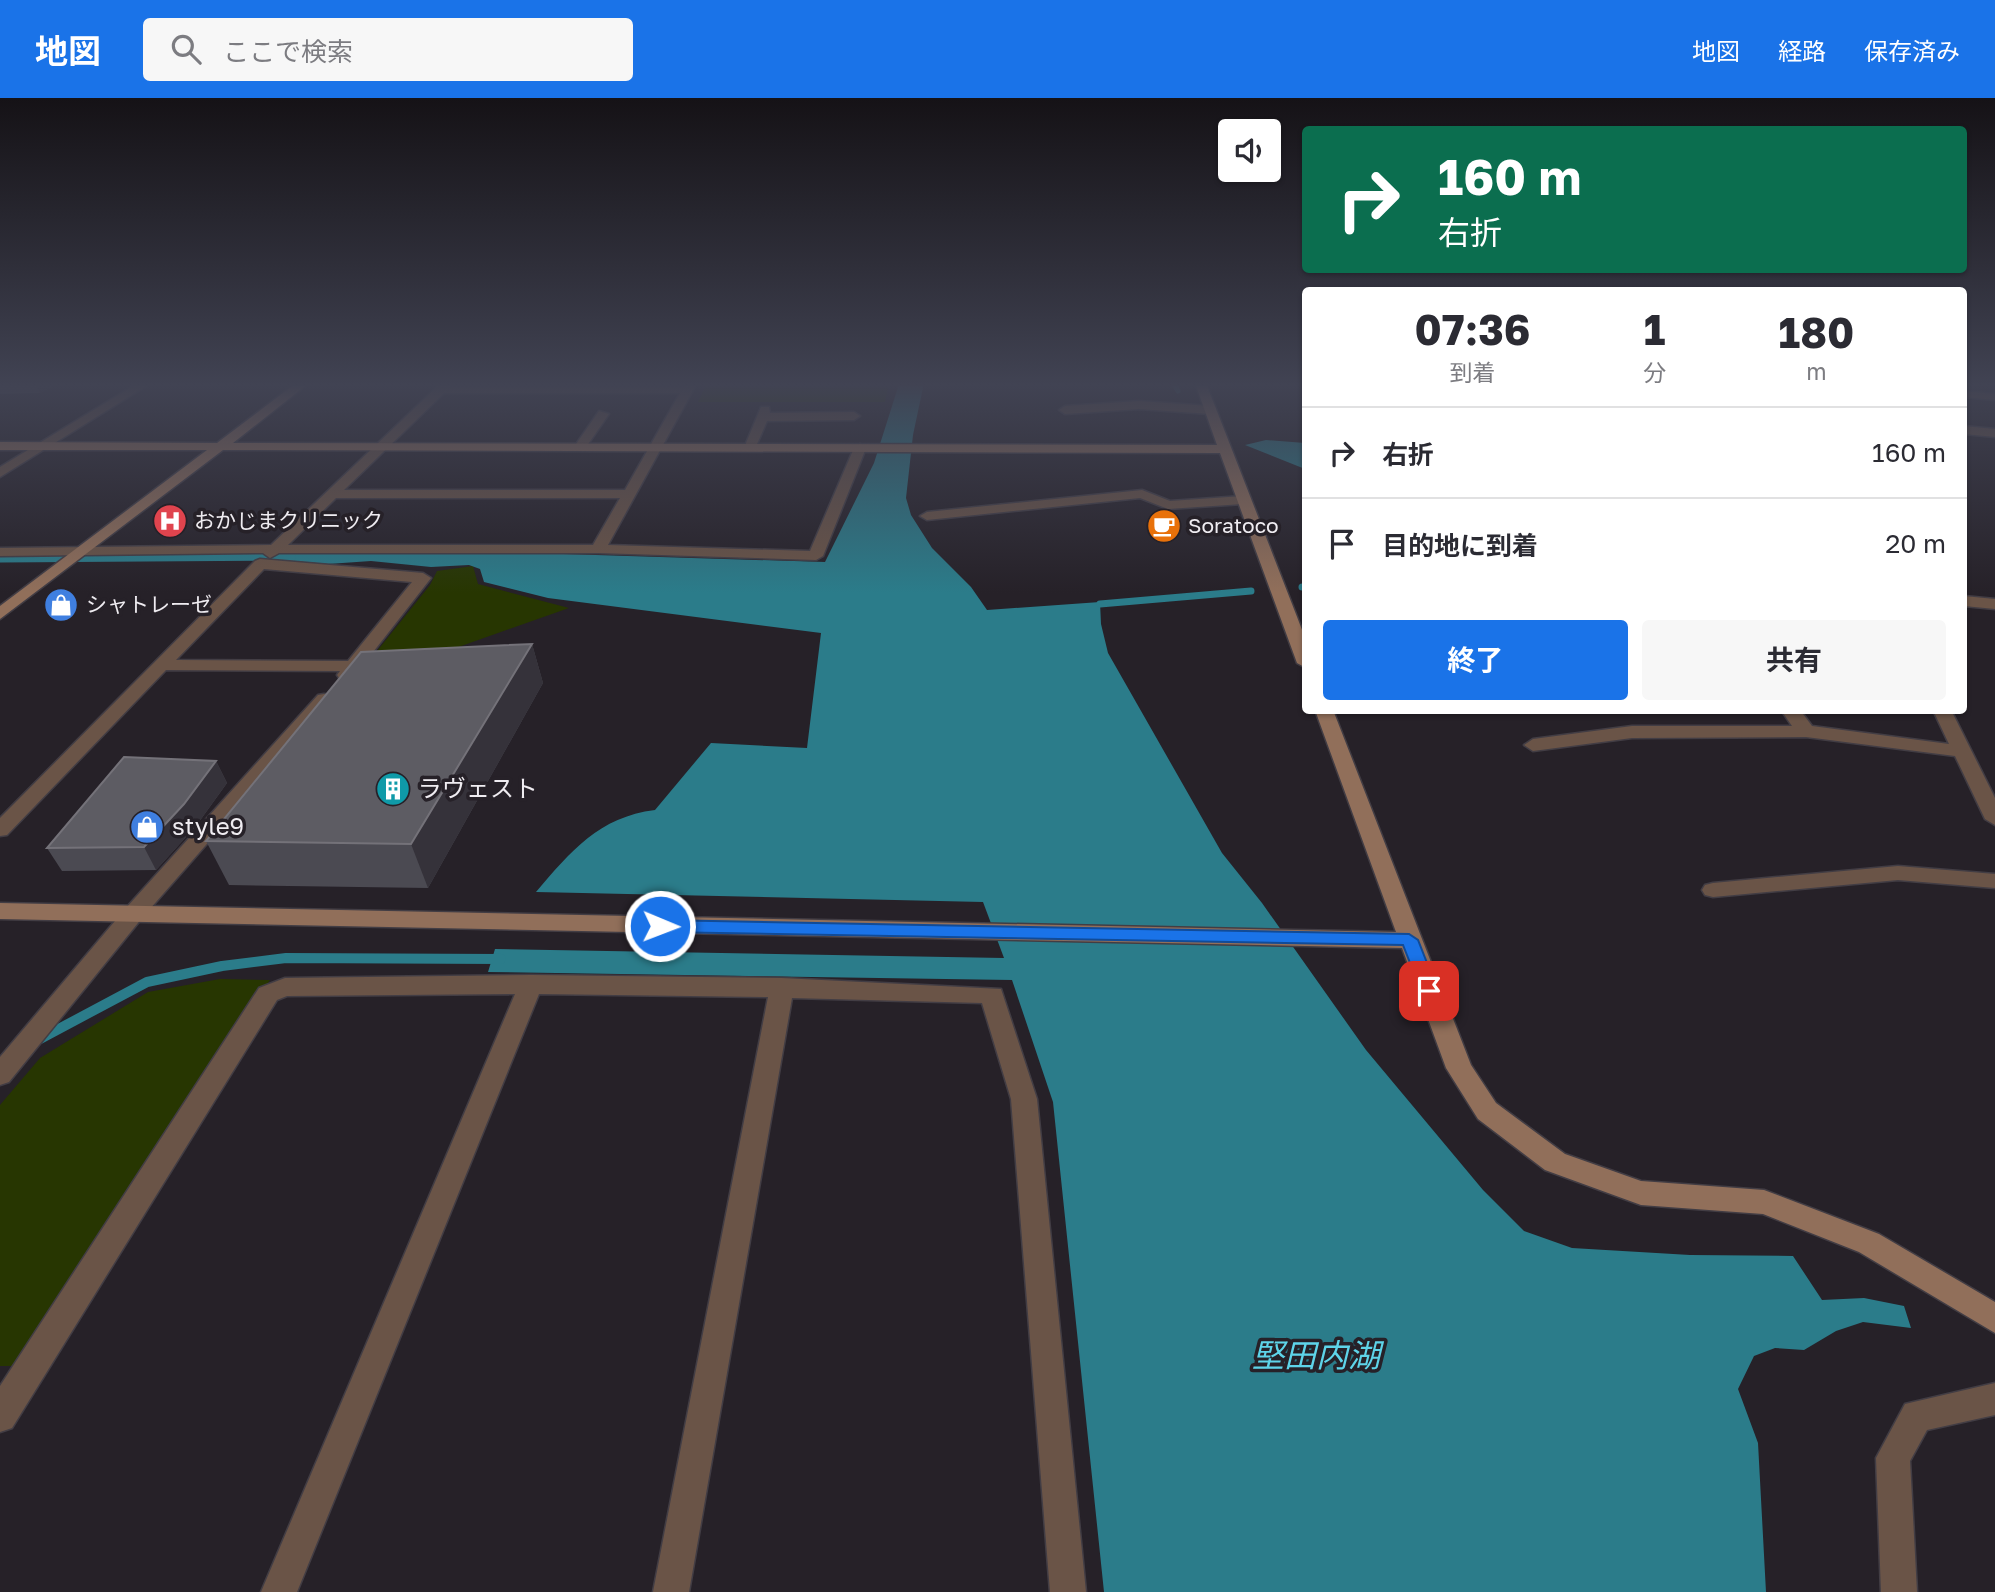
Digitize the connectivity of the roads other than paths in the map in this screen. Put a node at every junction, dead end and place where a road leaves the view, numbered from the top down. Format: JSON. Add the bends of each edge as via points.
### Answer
{"nodes":[{"id":1,"x":34,"y":453,"type":"edge"},
{"id":2,"x":215,"y":453,"type":"edge"},
{"id":3,"x":376,"y":453,"type":"edge"},
{"id":4,"x":652,"y":453,"type":"edge"},
{"id":5,"x":858,"y":453,"type":"edge"},
{"id":6,"x":1225,"y":453,"type":"edge"},
{"id":7,"x":0,"y":473,"type":"edge"},
{"id":8,"x":331,"y":494,"type":"junction"},
{"id":9,"x":630,"y":494,"type":"junction"},
{"id":10,"x":1243,"y":500,"type":"junction"},
{"id":11,"x":927,"y":516,"type":"dead end"},
{"id":12,"x":275,"y":548,"type":"junction"},
{"id":13,"x":85,"y":549,"type":"junction"},
{"id":14,"x":598,"y":549,"type":"junction"},
{"id":15,"x":0,"y":552,"type":"edge"},
{"id":16,"x":260,"y":564,"type":"junction"},
{"id":17,"x":1967,"y":601,"type":"edge"},
{"id":18,"x":1995,"y":604,"type":"edge"},
{"id":19,"x":0,"y":614,"type":"edge"},
{"id":20,"x":1302,"y":653,"type":"edge"},
{"id":21,"x":162,"y":665,"type":"junction"},
{"id":22,"x":354,"y":666,"type":"junction"},
{"id":23,"x":1325,"y":714,"type":"edge"},
{"id":24,"x":1793,"y":714,"type":"edge"},
{"id":25,"x":1944,"y":714,"type":"edge"},
{"id":26,"x":1806,"y":731,"type":"junction"},
{"id":27,"x":1534,"y":746,"type":"dead end"},
{"id":28,"x":1960,"y":751,"type":"junction"},
{"id":29,"x":1995,"y":819,"type":"edge"},
{"id":30,"x":0,"y":830,"type":"edge"},
{"id":31,"x":1995,"y":881,"type":"edge"},
{"id":32,"x":1713,"y":890,"type":"dead end"},
{"id":33,"x":0,"y":911,"type":"edge"},
{"id":34,"x":134,"y":913,"type":"junction"},
{"id":35,"x":1409,"y":940,"type":"junction"},
{"id":36,"x":531,"y":984,"type":"junction"},
{"id":37,"x":782,"y":987,"type":"junction"},
{"id":38,"x":4,"y":1065,"type":"edge"},
{"id":39,"x":1995,"y":1319,"type":"edge"},
{"id":40,"x":11,"y":1382,"type":"edge"},
{"id":41,"x":1995,"y":1399,"type":"edge"},
{"id":42,"x":0,"y":1416,"type":"edge"},
{"id":43,"x":279,"y":1592,"type":"edge"},
{"id":44,"x":671,"y":1592,"type":"edge"},
{"id":45,"x":1068,"y":1592,"type":"edge"},
{"id":46,"x":1899,"y":1592,"type":"edge"}],
"edges":[{"from":1,"to":7,"type":"street"},
{"from":2,"to":13,"type":"street"},
{"from":3,"to":8,"type":"street"},
{"from":4,"to":9,"type":"street"},
{"from":5,"to":14,"type":"street","via":[[816,556]]},
{"from":6,"to":10,"type":"street"},
{"from":8,"to":9,"type":"street"},
{"from":8,"to":12,"type":"street"},
{"from":9,"to":14,"type":"street"},
{"from":10,"to":11,"type":"street","via":[[1168,505],[1142,494]]},
{"from":10,"to":20,"type":"street"},
{"from":12,"to":13,"type":"street"},
{"from":12,"to":14,"type":"street"},
{"from":12,"to":16,"type":"street"},
{"from":13,"to":15,"type":"street"},
{"from":13,"to":19,"type":"street"},
{"from":16,"to":21,"type":"street"},
{"from":16,"to":22,"type":"street","via":[[423,578]]},
{"from":17,"to":18,"type":"street"},
{"from":21,"to":22,"type":"street"},
{"from":21,"to":30,"type":"street"},
{"from":22,"to":34,"type":"street"},
{"from":23,"to":35,"type":"street"},
{"from":24,"to":26,"type":"street"},
{"from":25,"to":28,"type":"street"},
{"from":26,"to":27,"type":"street","via":[[1632,732]]},
{"from":26,"to":28,"type":"street"},
{"from":28,"to":29,"type":"street"},
{"from":31,"to":32,"type":"street","via":[[1898,873]]},
{"from":33,"to":34,"type":"street"},
{"from":34,"to":35,"type":"street"},
{"from":34,"to":38,"type":"street"},
{"from":35,"to":39,"type":"street","via":[[1459,1068],[1487,1111],[1555,1162],[1640,1194],[1764,1202],[1869,1243]]},
{"from":36,"to":37,"type":"street"},
{"from":36,"to":40,"type":"street","via":[[285,987],[268,994]]},
{"from":36,"to":43,"type":"street"},
{"from":37,"to":44,"type":"street"},
{"from":37,"to":45,"type":"street","via":[[992,995],[1024,1099]]},
{"from":40,"to":42,"type":"street"},
{"from":41,"to":46,"type":"street","via":[[1917,1416],[1894,1458]]}]}
